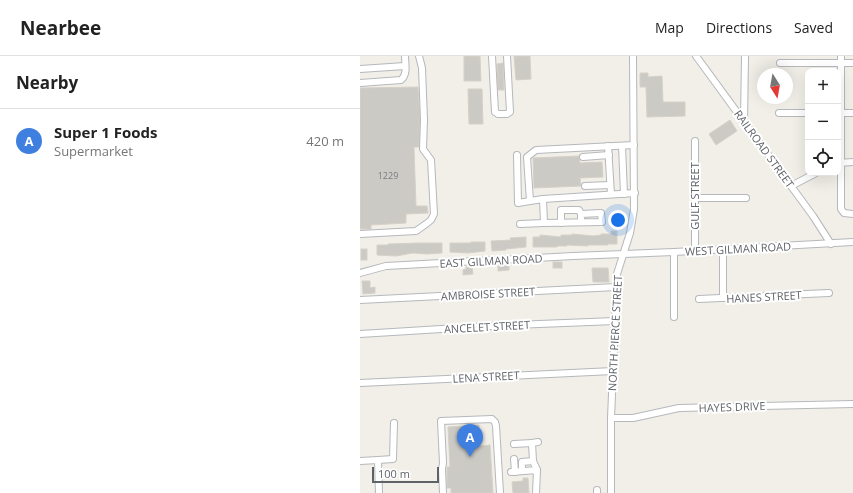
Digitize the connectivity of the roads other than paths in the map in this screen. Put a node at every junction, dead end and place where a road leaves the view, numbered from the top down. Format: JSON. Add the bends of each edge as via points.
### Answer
{"nodes":[{"id":1,"x":405,"y":56,"type":"edge"},
{"id":2,"x":419,"y":56,"type":"edge"},
{"id":3,"x":492,"y":56,"type":"edge"},
{"id":4,"x":507,"y":56,"type":"edge"},
{"id":5,"x":633,"y":56,"type":"edge"},
{"id":6,"x":696,"y":56,"type":"edge"},
{"id":7,"x":745,"y":56,"type":"edge"},
{"id":8,"x":842,"y":56,"type":"edge"},
{"id":9,"x":780,"y":63,"type":"dead end"},
{"id":10,"x":842,"y":63,"type":"junction"},
{"id":11,"x":853,"y":63,"type":"edge"},
{"id":12,"x":405,"y":66,"type":"junction"},
{"id":13,"x":360,"y":69,"type":"edge"},
{"id":14,"x":360,"y":82,"type":"edge"},
{"id":15,"x":840,"y":104,"type":"edge"},
{"id":16,"x":779,"y":113,"type":"dead end"},
{"id":17,"x":805,"y":113,"type":"edge"},
{"id":18,"x":841,"y":113,"type":"edge"},
{"id":19,"x":853,"y":113,"type":"edge"},
{"id":20,"x":744,"y":122,"type":"junction"},
{"id":21,"x":695,"y":141,"type":"dead end"},
{"id":22,"x":634,"y":145,"type":"junction"},
{"id":23,"x":608,"y":146,"type":"junction"},
{"id":24,"x":622,"y":146,"type":"junction"},
{"id":25,"x":517,"y":156,"type":"dead end"},
{"id":26,"x":609,"y":156,"type":"junction"},
{"id":27,"x":583,"y":157,"type":"dead end"},
{"id":28,"x":853,"y":162,"type":"edge"},
{"id":29,"x":841,"y":163,"type":"edge"},
{"id":30,"x":810,"y":176,"type":"edge"},
{"id":31,"x":840,"y":176,"type":"edge"},
{"id":32,"x":610,"y":185,"type":"junction"},
{"id":33,"x":585,"y":186,"type":"dead end"},
{"id":34,"x":791,"y":186,"type":"junction"},
{"id":35,"x":635,"y":193,"type":"junction"},
{"id":36,"x":611,"y":194,"type":"junction"},
{"id":37,"x":624,"y":194,"type":"junction"},
{"id":38,"x":695,"y":198,"type":"junction"},
{"id":39,"x":746,"y":198,"type":"dead end"},
{"id":40,"x":543,"y":199,"type":"junction"},
{"id":41,"x":530,"y":201,"type":"junction"},
{"id":42,"x":581,"y":214,"type":"junction"},
{"id":43,"x":853,"y":214,"type":"edge"},
{"id":44,"x":581,"y":222,"type":"junction"},
{"id":45,"x":544,"y":223,"type":"junction"},
{"id":46,"x":561,"y":223,"type":"junction"},
{"id":47,"x":520,"y":224,"type":"dead end"},
{"id":48,"x":360,"y":234,"type":"edge"},
{"id":49,"x":853,"y":242,"type":"edge"},
{"id":50,"x":831,"y":244,"type":"junction"},
{"id":51,"x":722,"y":250,"type":"junction"},
{"id":52,"x":695,"y":251,"type":"junction"},
{"id":53,"x":674,"y":252,"type":"junction"},
{"id":54,"x":623,"y":255,"type":"junction"},
{"id":55,"x":360,"y":273,"type":"edge"},
{"id":56,"x":616,"y":287,"type":"junction"},
{"id":57,"x":829,"y":294,"type":"dead end"},
{"id":58,"x":723,"y":298,"type":"junction"},
{"id":59,"x":699,"y":299,"type":"dead end"},
{"id":60,"x":360,"y":300,"type":"edge"},
{"id":61,"x":674,"y":317,"type":"dead end"},
{"id":62,"x":614,"y":321,"type":"junction"},
{"id":63,"x":360,"y":334,"type":"edge"},
{"id":64,"x":613,"y":371,"type":"junction"},
{"id":65,"x":360,"y":383,"type":"edge"},
{"id":66,"x":853,"y":404,"type":"edge"},
{"id":67,"x":611,"y":418,"type":"junction"},
{"id":68,"x":394,"y":423,"type":"dead end"},
{"id":69,"x":514,"y":444,"type":"dead end"},
{"id":70,"x":514,"y":459,"type":"dead end"},
{"id":71,"x":378,"y":460,"type":"junction"},
{"id":72,"x":360,"y":461,"type":"edge"},
{"id":73,"x":533,"y":461,"type":"junction"},
{"id":74,"x":537,"y":470,"type":"junction"},
{"id":75,"x":522,"y":471,"type":"junction"},
{"id":76,"x":379,"y":493,"type":"edge"},
{"id":77,"x":443,"y":493,"type":"edge"},
{"id":78,"x":500,"y":493,"type":"edge"},
{"id":79,"x":536,"y":493,"type":"edge"},
{"id":80,"x":611,"y":493,"type":"edge"}],
"edges":[{"from":1,"to":12,"type":"street"},
{"from":2,"to":48,"type":"street","via":[[422,68],[423,149],[431,160],[434,214],[431,220],[416,231]]},
{"from":3,"to":4,"type":"street","via":[[495,112],[498,114],[510,112]]},
{"from":5,"to":22,"type":"street","name":"NORTH PIERCE STREET"},
{"from":6,"to":20,"type":"street","name":"RAILROAD STREET"},
{"from":7,"to":20,"type":"street"},
{"from":8,"to":10,"type":"street"},
{"from":9,"to":10,"type":"street"},
{"from":10,"to":11,"type":"street"},
{"from":10,"to":15,"type":"street"},
{"from":12,"to":13,"type":"street"},
{"from":12,"to":14,"type":"street","via":[[406,74],[401,80]]},
{"from":16,"to":17,"type":"street"},
{"from":18,"to":19,"type":"street"},
{"from":20,"to":34,"type":"street","name":"RAILROAD STREET"},
{"from":21,"to":38,"type":"street","name":"GULF STREET"},
{"from":22,"to":24,"type":"street"},
{"from":22,"to":35,"type":"street","name":"NORTH PIERCE STREET"},
{"from":23,"to":24,"type":"street"},
{"from":23,"to":26,"type":"street"},
{"from":23,"to":41,"type":"street","via":[[536,150],[527,157]]},
{"from":24,"to":37,"type":"street"},
{"from":25,"to":41,"type":"street","via":[[518,202]]},
{"from":26,"to":27,"type":"street"},
{"from":26,"to":32,"type":"street"},
{"from":28,"to":29,"type":"street"},
{"from":30,"to":34,"type":"street"},
{"from":31,"to":43,"type":"street","via":[[841,209],[844,213]]},
{"from":32,"to":33,"type":"street"},
{"from":32,"to":36,"type":"street"},
{"from":34,"to":50,"type":"street","name":"RAILROAD STREET"},
{"from":35,"to":37,"type":"street"},
{"from":35,"to":54,"type":"street","name":"NORTH PIERCE STREET","via":[[630,233]]},
{"from":36,"to":37,"type":"street"},
{"from":36,"to":40,"type":"street"},
{"from":38,"to":39,"type":"street"},
{"from":38,"to":52,"type":"street","name":"GULF STREET"},
{"from":40,"to":41,"type":"street"},
{"from":40,"to":45,"type":"street"},
{"from":42,"to":44,"type":"street"},
{"from":42,"to":44,"type":"street","via":[[601,213],[602,222]]},
{"from":42,"to":46,"type":"street","via":[[579,210],[561,210]]},
{"from":44,"to":46,"type":"street"},
{"from":45,"to":46,"type":"street"},
{"from":45,"to":47,"type":"street"},
{"from":49,"to":50,"type":"street","name":"WEST GILMAN ROAD"},
{"from":50,"to":51,"type":"street","name":"WEST GILMAN ROAD"},
{"from":51,"to":52,"type":"street","name":"WEST GILMAN ROAD"},
{"from":51,"to":58,"type":"street"},
{"from":52,"to":53,"type":"street","name":"WEST GILMAN ROAD"},
{"from":53,"to":54,"type":"street","name":"WEST GILMAN ROAD"},
{"from":53,"to":61,"type":"street"},
{"from":54,"to":55,"type":"street","name":"EAST GILMAN ROAD","via":[[386,266]]},
{"from":54,"to":56,"type":"street","name":"NORTH PIERCE STREET","via":[[616,274]]},
{"from":56,"to":60,"type":"street","name":"AMBROISE STREET"},
{"from":56,"to":62,"type":"street","name":"NORTH PIERCE STREET"},
{"from":57,"to":58,"type":"street","name":"HANES STREET"},
{"from":58,"to":59,"type":"street","name":"HANES STREET"},
{"from":62,"to":63,"type":"street","name":"ANCELET STREET"},
{"from":62,"to":64,"type":"street","name":"NORTH PIERCE STREET"},
{"from":64,"to":65,"type":"street","name":"LENA STREET"},
{"from":64,"to":67,"type":"street","name":"NORTH PIERCE STREET"},
{"from":66,"to":67,"type":"street","name":"HAYES DRIVE","via":[[678,408],[641,417]]},
{"from":67,"to":80,"type":"street","name":"NORTH PIERCE STREET"},
{"from":68,"to":71,"type":"street","via":[[393,459]]},
{"from":69,"to":73,"type":"street","via":[[535,442]]},
{"from":70,"to":75,"type":"street","via":[[513,472]]},
{"from":71,"to":72,"type":"street"},
{"from":71,"to":76,"type":"street"},
{"from":73,"to":74,"type":"street"},
{"from":73,"to":75,"type":"street","via":[[522,462]]},
{"from":74,"to":75,"type":"street"},
{"from":74,"to":79,"type":"street"},
{"from":77,"to":78,"type":"street","via":[[441,421],[492,419],[496,426]]}]}
